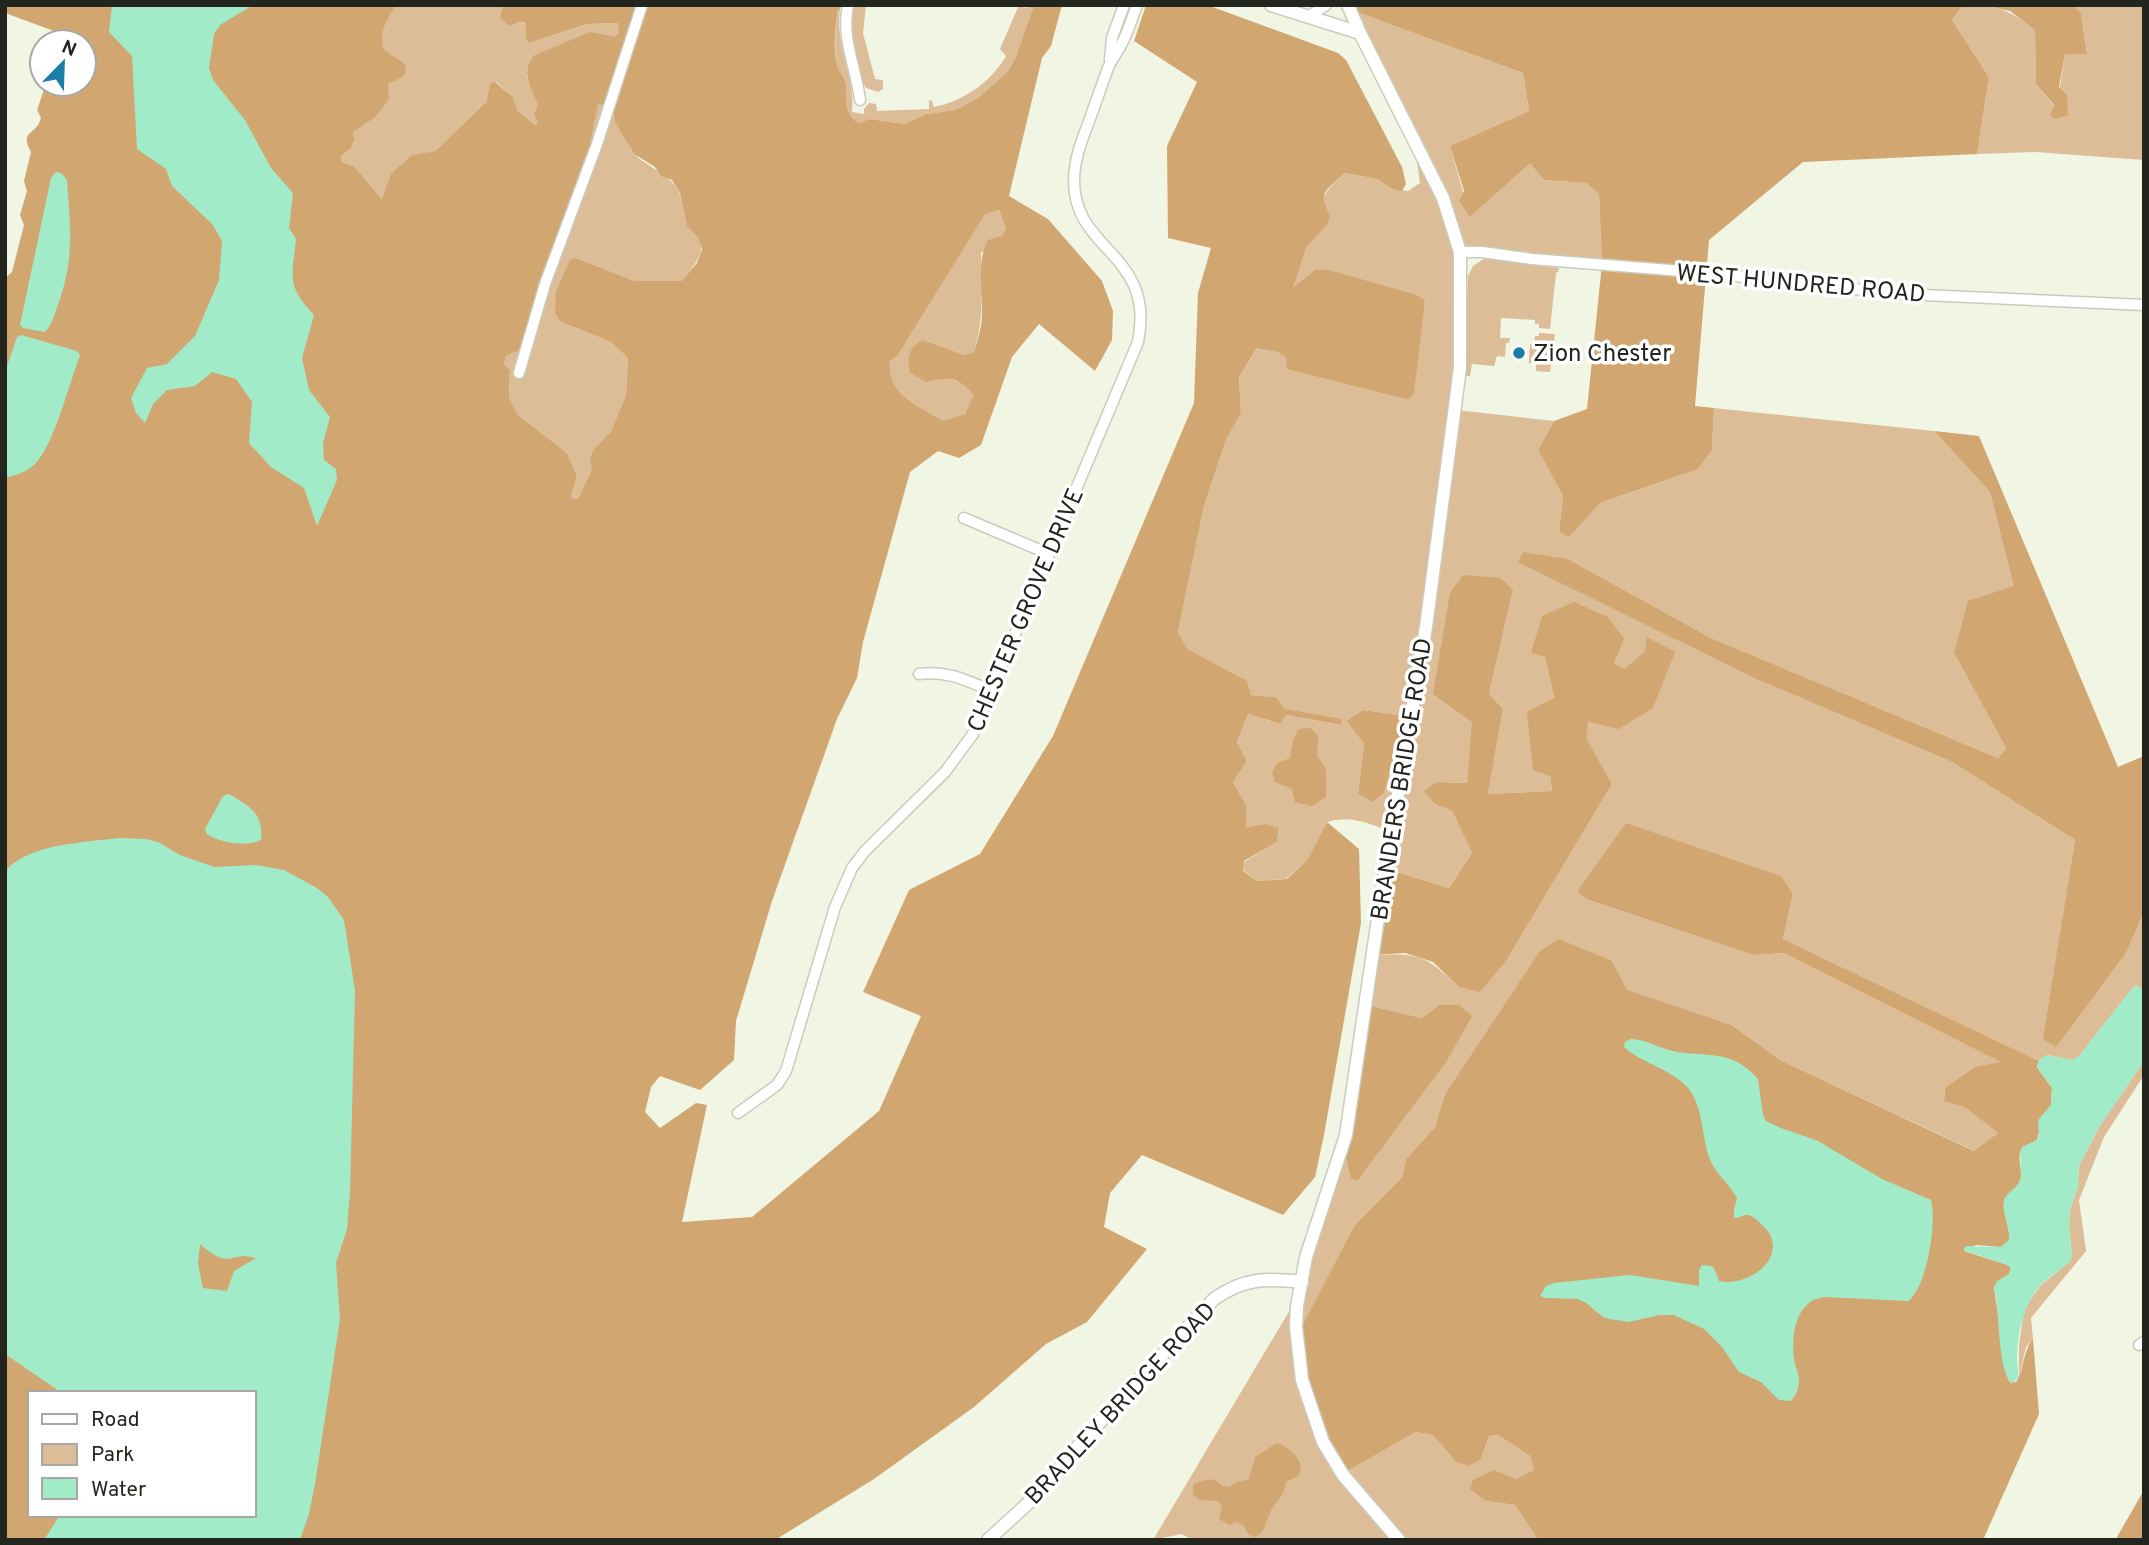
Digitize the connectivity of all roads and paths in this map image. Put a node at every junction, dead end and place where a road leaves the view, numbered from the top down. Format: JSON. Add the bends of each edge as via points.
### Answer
{"nodes":[{"id":1,"x":642,"y":5,"type":"edge"},
{"id":2,"x":848,"y":5,"type":"edge"},
{"id":3,"x":1124,"y":5,"type":"edge"},
{"id":4,"x":1137,"y":5,"type":"edge"},
{"id":5,"x":1271,"y":5,"type":"edge"},
{"id":6,"x":1326,"y":5,"type":"edge"},
{"id":7,"x":1348,"y":5,"type":"edge"},
{"id":8,"x":1308,"y":18,"type":"junction"},
{"id":9,"x":1360,"y":33,"type":"junction"},
{"id":10,"x":1109,"y":66,"type":"junction"},
{"id":11,"x":860,"y":100,"type":"dead end"},
{"id":12,"x":1460,"y":252,"type":"junction"},
{"id":13,"x":2144,"y":305,"type":"edge"},
{"id":14,"x":519,"y":373,"type":"dead end"},
{"id":15,"x":964,"y":518,"type":"dead end"},
{"id":16,"x":1049,"y":554,"type":"junction"},
{"id":17,"x":919,"y":674,"type":"dead end"},
{"id":18,"x":992,"y":691,"type":"junction"},
{"id":19,"x":738,"y":1113,"type":"dead end"},
{"id":20,"x":1302,"y":1282,"type":"junction"},
{"id":21,"x":988,"y":1540,"type":"edge"},
{"id":22,"x":1399,"y":1540,"type":"edge"}],
"edges":[{"from":1,"to":14,"type":"street","via":[[545,284]]},
{"from":2,"to":11,"type":"street","via":[[846,46]]},
{"from":3,"to":10,"type":"street","name":"CHESTER GROVE DRIVE","via":[[1112,38]]},
{"from":4,"to":10,"type":"street","name":"CHESTER GROVE DRIVE"},
{"from":5,"to":8,"type":"street"},
{"from":6,"to":8,"type":"street"},
{"from":7,"to":9,"type":"street","name":"BRANDERS BRIDGE ROAD"},
{"from":8,"to":9,"type":"street"},
{"from":9,"to":12,"type":"street","name":"BRANDERS BRIDGE ROAD","via":[[1443,198]]},
{"from":10,"to":16,"type":"street","name":"CHESTER GROVE DRIVE","via":[[1079,148],[1076,200],[1091,232],[1116,255],[1136,285],[1141,327]]},
{"from":12,"to":13,"type":"street","name":"WEST HUNDRED ROAD","via":[[1901,293]]},
{"from":12,"to":20,"type":"street","name":"BRANDERS BRIDGE ROAD","via":[[1460,368],[1426,627],[1346,1135]]},
{"from":15,"to":16,"type":"street"},
{"from":16,"to":18,"type":"street","name":"CHESTER GROVE DRIVE"},
{"from":17,"to":18,"type":"street","via":[[949,673]]},
{"from":18,"to":19,"type":"street","name":"CHESTER GROVE DRIVE","via":[[974,734],[958,757],[852,868],[835,907],[786,1071],[777,1085]]},
{"from":20,"to":21,"type":"street","name":"BRADLEY BRIDGE ROAD","via":[[1251,1280],[1213,1299],[1037,1495]]},
{"from":20,"to":22,"type":"street","name":"BRANDERS BRIDGE ROAD","via":[[1297,1306],[1298,1352],[1317,1429],[1343,1475]]}]}
